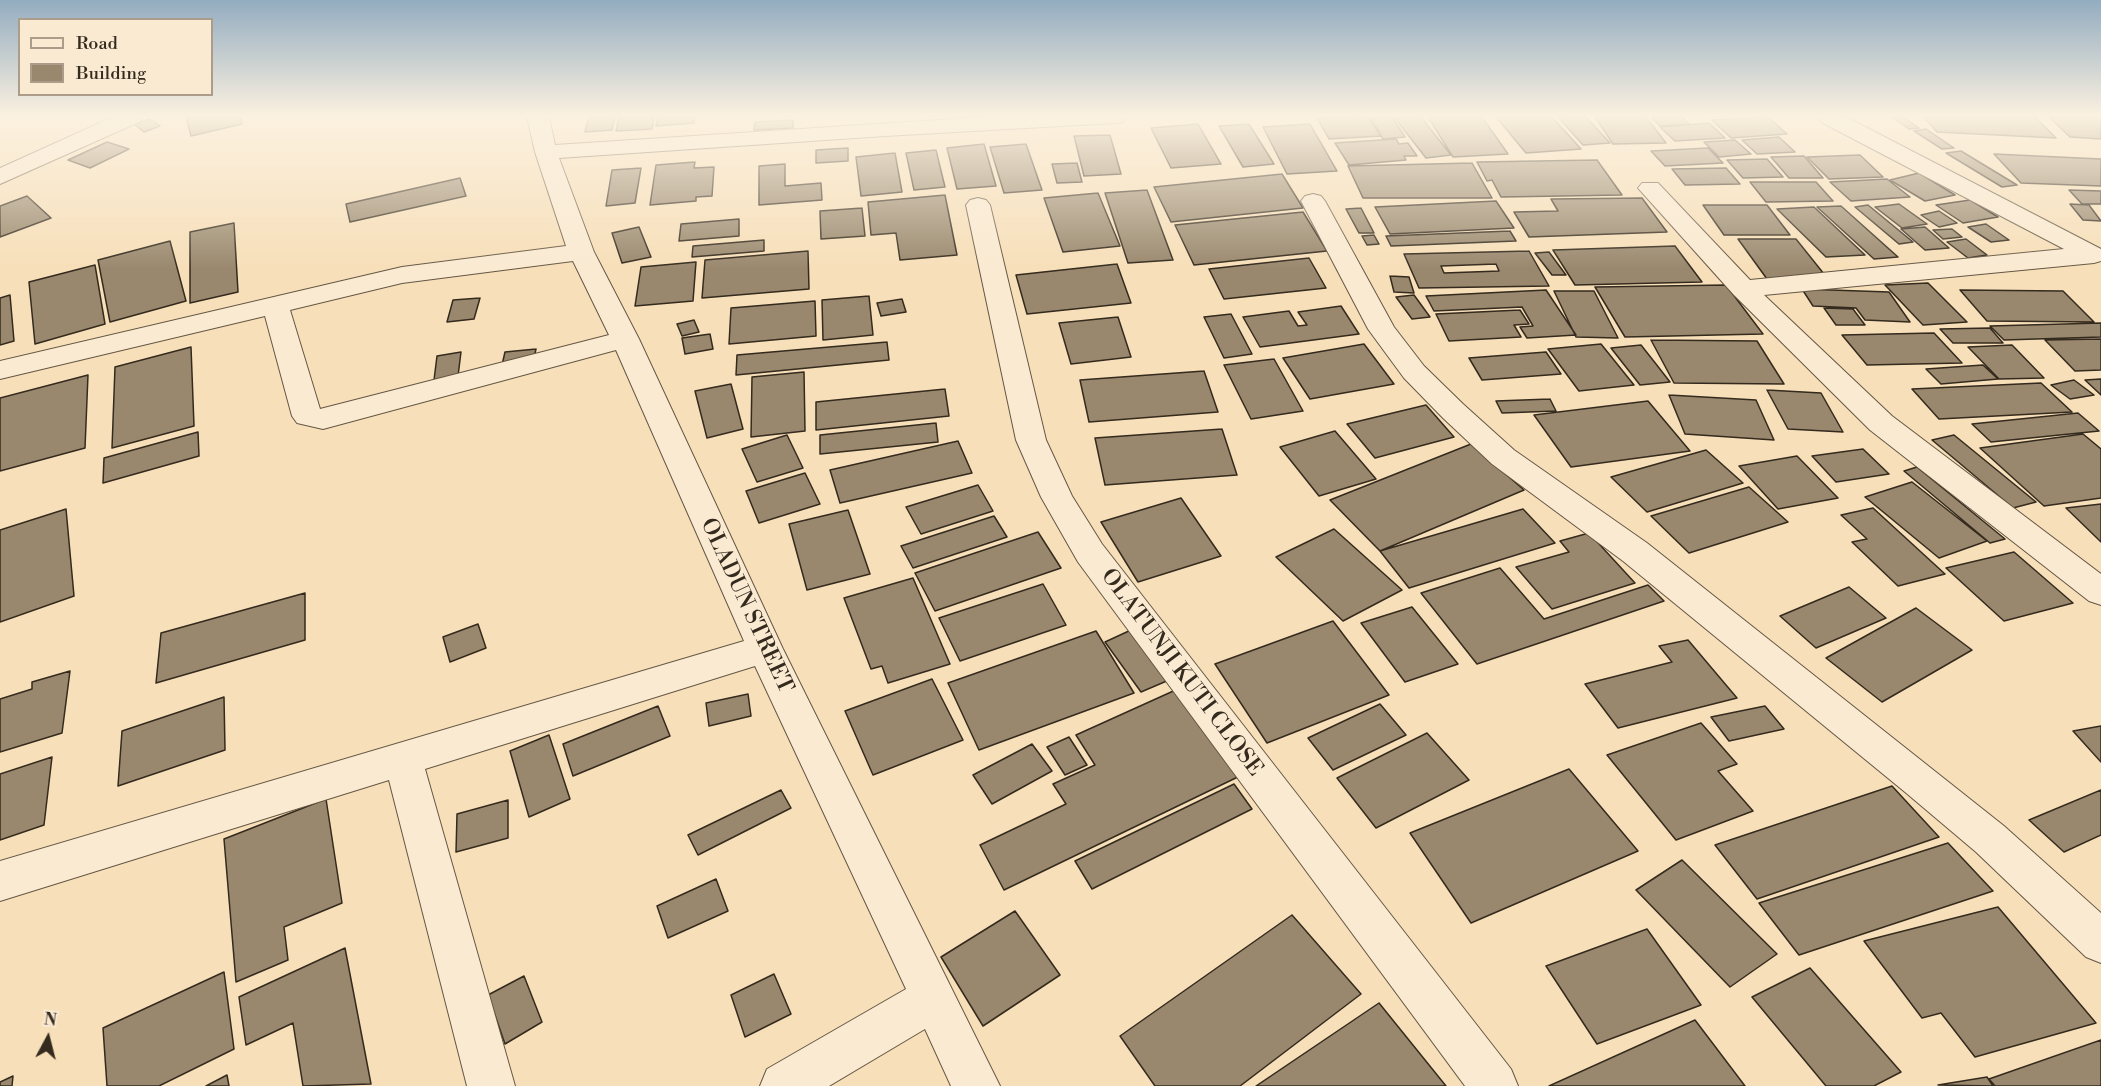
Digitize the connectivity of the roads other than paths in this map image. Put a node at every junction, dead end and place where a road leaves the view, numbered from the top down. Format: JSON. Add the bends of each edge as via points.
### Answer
{"nodes":[{"id":1,"x":20,"y":168,"type":"edge"},
{"id":2,"x":551,"y":168,"type":"edge"},
{"id":3,"x":1927,"y":168,"type":"edge"},
{"id":4,"x":0,"y":177,"type":"edge"},
{"id":5,"x":1650,"y":188,"type":"dead end"},
{"id":6,"x":1313,"y":201,"type":"dead end"},
{"id":7,"x":978,"y":205,"type":"dead end"},
{"id":8,"x":581,"y":252,"type":"junction"},
{"id":9,"x":2097,"y":256,"type":"edge"},
{"id":10,"x":1743,"y":289,"type":"junction"},
{"id":11,"x":275,"y":305,"type":"junction"},
{"id":12,"x":625,"y":339,"type":"junction"},
{"id":13,"x":0,"y":370,"type":"edge"},
{"id":14,"x":2101,"y":592,"type":"edge"},
{"id":15,"x":765,"y":649,"type":"junction"},
{"id":16,"x":403,"y":759,"type":"junction"},
{"id":17,"x":0,"y":881,"type":"edge"},
{"id":18,"x":2101,"y":942,"type":"edge"},
{"id":19,"x":933,"y":999,"type":"junction"},
{"id":20,"x":491,"y":1086,"type":"edge"},
{"id":21,"x":784,"y":1086,"type":"edge"},
{"id":22,"x":976,"y":1086,"type":"edge"},
{"id":23,"x":1494,"y":1086,"type":"edge"}],
"edges":[{"from":1,"to":4,"type":"street"},
{"from":2,"to":8,"type":"street","name":"OLADUN STREET"},
{"from":3,"to":9,"type":"street"},
{"from":5,"to":10,"type":"street"},
{"from":6,"to":18,"type":"street","via":[[1382,329],[1414,372],[1453,411],[1503,457],[1635,552],[1928,787],[1990,838]]},
{"from":7,"to":23,"type":"street","name":"OLATUNJI KUTI CLOSE","via":[[1031,440],[1057,497],[1090,554]]},
{"from":8,"to":11,"type":"street","via":[[423,271]]},
{"from":8,"to":12,"type":"street","name":"OLADUN STREET"},
{"from":9,"to":10,"type":"street"},
{"from":10,"to":14,"type":"street","via":[[1881,423]]},
{"from":11,"to":12,"type":"street","via":[[307,416],[323,419]]},
{"from":11,"to":13,"type":"street"},
{"from":12,"to":15,"type":"street","name":"OLADUN STREET"},
{"from":15,"to":16,"type":"street"},
{"from":15,"to":19,"type":"street","name":"OLADUN STREET"},
{"from":16,"to":17,"type":"street"},
{"from":16,"to":20,"type":"street"},
{"from":19,"to":21,"type":"street"},
{"from":19,"to":22,"type":"street","name":"OLADUN STREET"}]}
